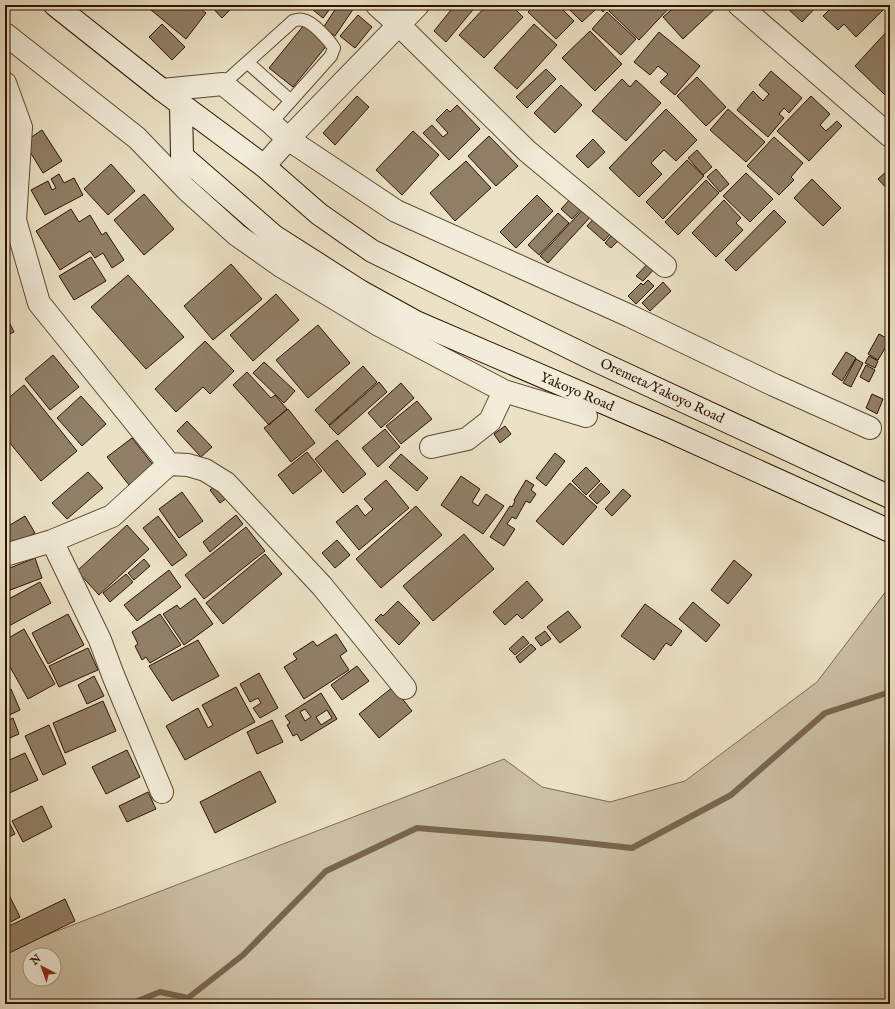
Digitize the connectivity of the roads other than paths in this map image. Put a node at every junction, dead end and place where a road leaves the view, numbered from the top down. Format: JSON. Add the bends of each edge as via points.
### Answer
{"nodes":[{"id":1,"x":55,"y":5,"type":"edge"},
{"id":2,"x":377,"y":5,"type":"edge"},
{"id":3,"x":418,"y":5,"type":"edge"},
{"id":4,"x":739,"y":5,"type":"edge"},
{"id":5,"x":400,"y":25,"type":"junction"},
{"id":6,"x":5,"y":34,"type":"edge"},
{"id":7,"x":248,"y":63,"type":"junction"},
{"id":8,"x":5,"y":84,"type":"edge"},
{"id":9,"x":223,"y":84,"type":"junction"},
{"id":10,"x":162,"y":90,"type":"junction"},
{"id":11,"x":291,"y":101,"type":"junction"},
{"id":12,"x":181,"y":104,"type":"junction"},
{"id":13,"x":271,"y":124,"type":"junction"},
{"id":14,"x":890,"y":136,"type":"edge"},
{"id":15,"x":288,"y":139,"type":"junction"},
{"id":16,"x":264,"y":166,"type":"junction"},
{"id":17,"x":665,"y":266,"type":"dead end"},
{"id":18,"x":504,"y":391,"type":"junction"},
{"id":19,"x":586,"y":416,"type":"dead end"},
{"id":20,"x":870,"y":428,"type":"dead end"},
{"id":21,"x":431,"y":447,"type":"dead end"},
{"id":22,"x":169,"y":464,"type":"junction"},
{"id":23,"x":890,"y":497,"type":"edge"},
{"id":24,"x":890,"y":531,"type":"edge"},
{"id":25,"x":52,"y":541,"type":"junction"},
{"id":26,"x":5,"y":554,"type":"edge"},
{"id":27,"x":405,"y":688,"type":"dead end"},
{"id":28,"x":162,"y":792,"type":"dead end"}],
"edges":[{"from":1,"to":10,"type":"street","name":"Oremeta/Yakoyo Road"},
{"from":2,"to":5,"type":"street"},
{"from":3,"to":5,"type":"street"},
{"from":4,"to":14,"type":"street"},
{"from":5,"to":15,"type":"street"},
{"from":5,"to":17,"type":"street","via":[[527,151]]},
{"from":6,"to":18,"type":"street","via":[[137,138],[186,189],[237,235],[281,266],[379,325]]},
{"from":7,"to":9,"type":"lane"},
{"from":7,"to":11,"type":"lane"},
{"from":7,"to":11,"type":"lane","via":[[293,21],[302,19],[309,22],[334,48],[331,56]]},
{"from":8,"to":22,"type":"street","via":[[21,127],[15,220],[39,303]]},
{"from":9,"to":10,"type":"street"},
{"from":9,"to":13,"type":"street"},
{"from":10,"to":12,"type":"street","name":"Oremeta/Yakoyo Road"},
{"from":11,"to":13,"type":"lane"},
{"from":12,"to":16,"type":"street","name":"Oremeta/Yakoyo Road"},
{"from":12,"to":24,"type":"street","name":"Yakoyo Road","via":[[182,156],[274,236],[360,291],[416,322],[667,430]]},
{"from":13,"to":15,"type":"street"},
{"from":15,"to":16,"type":"street"},
{"from":15,"to":20,"type":"street","via":[[396,211]]},
{"from":16,"to":23,"type":"street","name":"Oremeta/Yakoyo Road","via":[[319,214],[372,251],[597,361]]},
{"from":18,"to":19,"type":"street"},
{"from":18,"to":21,"type":"street","via":[[490,421],[468,439]]},
{"from":22,"to":25,"type":"street","via":[[112,516]]},
{"from":22,"to":27,"type":"street","via":[[188,465],[205,470],[226,483],[322,586]]},
{"from":25,"to":26,"type":"street"},
{"from":25,"to":28,"type":"street","via":[[100,640]]}]}
